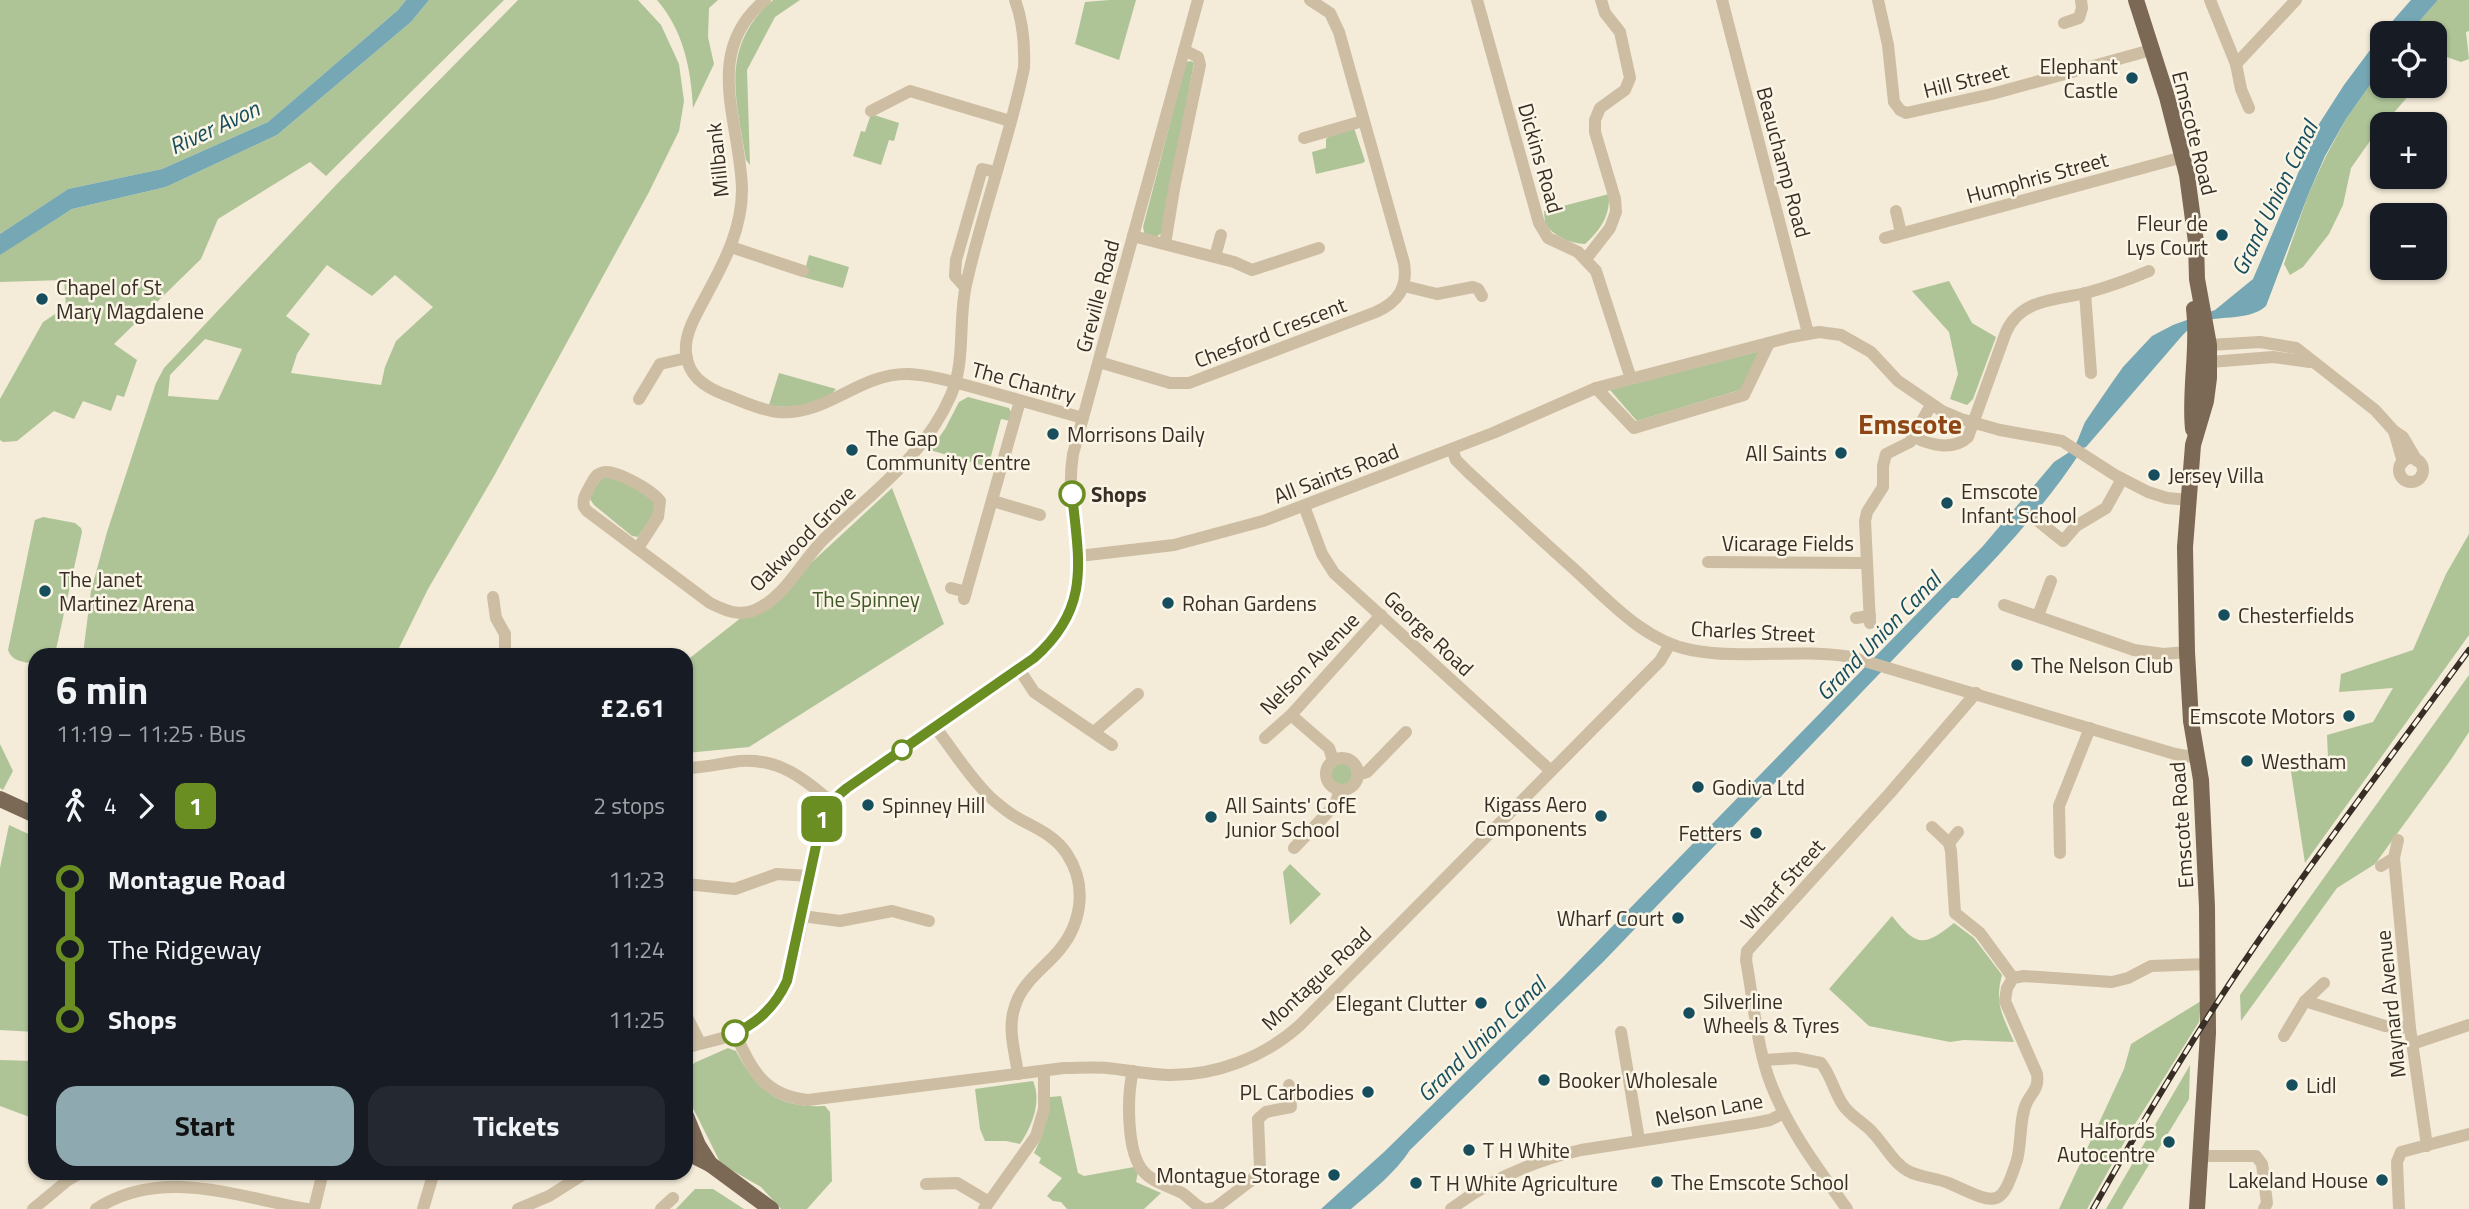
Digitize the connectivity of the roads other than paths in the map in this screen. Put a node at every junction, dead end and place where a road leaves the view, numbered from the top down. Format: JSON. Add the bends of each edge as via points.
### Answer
{"nodes":[{"id":1,"x":765,"y":0,"type":"edge"},
{"id":2,"x":1015,"y":0,"type":"edge"},
{"id":3,"x":1198,"y":0,"type":"edge"},
{"id":4,"x":1310,"y":0,"type":"edge"},
{"id":5,"x":1477,"y":0,"type":"edge"},
{"id":6,"x":1601,"y":0,"type":"edge"},
{"id":7,"x":1721,"y":0,"type":"edge"},
{"id":8,"x":1878,"y":0,"type":"edge"},
{"id":9,"x":2081,"y":0,"type":"edge"},
{"id":10,"x":2136,"y":0,"type":"edge"},
{"id":11,"x":2210,"y":0,"type":"edge"},
{"id":12,"x":2296,"y":0,"type":"edge"},
{"id":13,"x":2064,"y":23,"type":"dead end"},
{"id":14,"x":1184,"y":50,"type":"junction"},
{"id":15,"x":2151,"y":50,"type":"junction"},
{"id":16,"x":2236,"y":64,"type":"junction"},
{"id":17,"x":2249,"y":108,"type":"dead end"},
{"id":18,"x":871,"y":111,"type":"dead end"},
{"id":19,"x":1010,"y":121,"type":"junction"},
{"id":20,"x":1363,"y":121,"type":"junction"},
{"id":21,"x":1304,"y":138,"type":"dead end"},
{"id":22,"x":2183,"y":157,"type":"junction"},
{"id":23,"x":1896,"y":211,"type":"dead end"},
{"id":24,"x":1901,"y":233,"type":"junction"},
{"id":25,"x":1221,"y":235,"type":"dead end"},
{"id":26,"x":1133,"y":236,"type":"junction"},
{"id":27,"x":1885,"y":238,"type":"dead end"},
{"id":28,"x":1165,"y":244,"type":"junction"},
{"id":29,"x":731,"y":247,"type":"junction"},
{"id":30,"x":1318,"y":248,"type":"dead end"},
{"id":31,"x":1215,"y":257,"type":"junction"},
{"id":32,"x":1586,"y":259,"type":"junction"},
{"id":33,"x":803,"y":271,"type":"dead end"},
{"id":34,"x":2149,"y":271,"type":"dead end"},
{"id":35,"x":1404,"y":286,"type":"junction"},
{"id":36,"x":2085,"y":293,"type":"junction"},
{"id":37,"x":1482,"y":296,"type":"dead end"},
{"id":38,"x":2200,"y":328,"type":"junction"},
{"id":39,"x":1808,"y":333,"type":"junction"},
{"id":40,"x":1769,"y":343,"type":"junction"},
{"id":41,"x":2208,"y":354,"type":"junction"},
{"id":42,"x":687,"y":358,"type":"junction"},
{"id":43,"x":1099,"y":362,"type":"junction"},
{"id":44,"x":2091,"y":373,"type":"dead end"},
{"id":45,"x":1631,"y":379,"type":"junction"},
{"id":46,"x":956,"y":383,"type":"junction"},
{"id":47,"x":1596,"y":387,"type":"junction"},
{"id":48,"x":639,"y":399,"type":"dead end"},
{"id":49,"x":1020,"y":401,"type":"junction"},
{"id":50,"x":1931,"y":405,"type":"junction"},
{"id":51,"x":2192,"y":416,"type":"junction"},
{"id":52,"x":1083,"y":418,"type":"junction"},
{"id":53,"x":1974,"y":423,"type":"junction"},
{"id":54,"x":2394,"y":431,"type":"junction"},
{"id":55,"x":1914,"y":437,"type":"junction"},
{"id":56,"x":2194,"y":439,"type":"junction"},
{"id":57,"x":1452,"y":449,"type":"junction"},
{"id":58,"x":2417,"y":461,"type":"junction"},
{"id":59,"x":2403,"y":462,"type":"junction"},
{"id":60,"x":2122,"y":479,"type":"junction"},
{"id":61,"x":2189,"y":500,"type":"junction"},
{"id":62,"x":993,"y":501,"type":"junction"},
{"id":63,"x":1304,"y":506,"type":"junction"},
{"id":64,"x":1040,"y":515,"type":"dead end"},
{"id":65,"x":2037,"y":520,"type":"dead end"},
{"id":66,"x":638,"y":548,"type":"junction"},
{"id":67,"x":1079,"y":556,"type":"junction"},
{"id":68,"x":1708,"y":562,"type":"dead end"},
{"id":69,"x":1867,"y":563,"type":"junction"},
{"id":70,"x":2051,"y":581,"type":"dead end"},
{"id":71,"x":951,"y":588,"type":"dead end"},
{"id":72,"x":494,"y":597,"type":"dead end"},
{"id":73,"x":2004,"y":605,"type":"dead end"},
{"id":74,"x":1381,"y":615,"type":"junction"},
{"id":75,"x":2038,"y":616,"type":"junction"},
{"id":76,"x":1856,"y":618,"type":"dead end"},
{"id":77,"x":1670,"y":644,"type":"junction"},
{"id":78,"x":505,"y":648,"type":"edge"},
{"id":79,"x":2187,"y":652,"type":"junction"},
{"id":80,"x":1019,"y":669,"type":"junction"},
{"id":81,"x":1976,"y":693,"type":"junction"},
{"id":82,"x":1138,"y":694,"type":"dead end"},
{"id":83,"x":1291,"y":715,"type":"junction"},
{"id":84,"x":935,"y":727,"type":"junction"},
{"id":85,"x":2090,"y":728,"type":"junction"},
{"id":86,"x":1094,"y":732,"type":"junction"},
{"id":87,"x":1406,"y":732,"type":"dead end"},
{"id":88,"x":1265,"y":738,"type":"dead end"},
{"id":89,"x":1112,"y":745,"type":"dead end"},
{"id":90,"x":2197,"y":758,"type":"junction"},
{"id":91,"x":1333,"y":760,"type":"junction"},
{"id":92,"x":693,"y":767,"type":"edge"},
{"id":93,"x":1551,"y":771,"type":"junction"},
{"id":94,"x":1357,"y":775,"type":"junction"},
{"id":95,"x":1340,"y":790,"type":"junction"},
{"id":96,"x":0,"y":799,"type":"edge"},
{"id":97,"x":831,"y":802,"type":"junction"},
{"id":98,"x":28,"y":813,"type":"edge"},
{"id":99,"x":1932,"y":827,"type":"dead end"},
{"id":100,"x":1958,"y":832,"type":"dead end"},
{"id":101,"x":2398,"y":840,"type":"dead end"},
{"id":102,"x":1949,"y":843,"type":"junction"},
{"id":103,"x":1294,"y":848,"type":"dead end"},
{"id":104,"x":2061,"y":853,"type":"dead end"},
{"id":105,"x":2394,"y":858,"type":"junction"},
{"id":106,"x":2381,"y":866,"type":"dead end"},
{"id":107,"x":810,"y":876,"type":"junction"},
{"id":108,"x":693,"y":885,"type":"edge"},
{"id":109,"x":802,"y":916,"type":"junction"},
{"id":110,"x":929,"y":921,"type":"dead end"},
{"id":111,"x":2208,"y":964,"type":"junction"},
{"id":112,"x":2013,"y":978,"type":"junction"},
{"id":113,"x":2324,"y":983,"type":"dead end"},
{"id":114,"x":2305,"y":1001,"type":"junction"},
{"id":115,"x":2469,"y":1025,"type":"edge"},
{"id":116,"x":2410,"y":1028,"type":"junction"},
{"id":117,"x":693,"y":1030,"type":"edge"},
{"id":118,"x":1621,"y":1032,"type":"dead end"},
{"id":119,"x":735,"y":1034,"type":"junction"},
{"id":120,"x":2284,"y":1036,"type":"dead end"},
{"id":121,"x":700,"y":1044,"type":"junction"},
{"id":122,"x":2412,"y":1044,"type":"junction"},
{"id":123,"x":693,"y":1046,"type":"edge"},
{"id":124,"x":693,"y":1051,"type":"edge"},
{"id":125,"x":1764,"y":1060,"type":"junction"},
{"id":126,"x":1044,"y":1071,"type":"junction"},
{"id":127,"x":1133,"y":1071,"type":"junction"},
{"id":128,"x":1018,"y":1074,"type":"junction"},
{"id":129,"x":1289,"y":1085,"type":"dead end"},
{"id":130,"x":1784,"y":1113,"type":"junction"},
{"id":131,"x":693,"y":1132,"type":"edge"},
{"id":132,"x":2469,"y":1134,"type":"edge"},
{"id":133,"x":1639,"y":1140,"type":"junction"},
{"id":134,"x":2427,"y":1146,"type":"junction"},
{"id":135,"x":693,"y":1156,"type":"edge"},
{"id":136,"x":2200,"y":1156,"type":"junction"},
{"id":137,"x":710,"y":1164,"type":"junction"},
{"id":138,"x":68,"y":1180,"type":"edge"},
{"id":139,"x":321,"y":1180,"type":"edge"},
{"id":140,"x":432,"y":1180,"type":"edge"},
{"id":141,"x":574,"y":1180,"type":"edge"},
{"id":142,"x":926,"y":1184,"type":"dead end"},
{"id":143,"x":673,"y":1198,"type":"dead end"},
{"id":144,"x":658,"y":1206,"type":"edge"},
{"id":145,"x":986,"y":1206,"type":"edge"},
{"id":146,"x":2267,"y":1207,"type":"edge"},
{"id":147,"x":33,"y":1209,"type":"edge"},
{"id":148,"x":96,"y":1209,"type":"edge"},
{"id":149,"x":307,"y":1209,"type":"edge"},
{"id":150,"x":314,"y":1209,"type":"edge"},
{"id":151,"x":423,"y":1209,"type":"edge"},
{"id":152,"x":518,"y":1209,"type":"edge"},
{"id":153,"x":771,"y":1209,"type":"edge"},
{"id":154,"x":1206,"y":1209,"type":"edge"},
{"id":155,"x":1451,"y":1209,"type":"edge"},
{"id":156,"x":1847,"y":1209,"type":"edge"},
{"id":157,"x":2197,"y":1209,"type":"edge"},
{"id":158,"x":2399,"y":1209,"type":"edge"}],
"edges":[{"from":1,"to":29,"type":"street","name":"Millbank","via":[[743,26],[727,72],[742,187]]},
{"from":2,"to":19,"type":"street","via":[[1023,27],[1024,59]]},
{"from":3,"to":14,"type":"street","name":"Greville Road"},
{"from":4,"to":20,"type":"street","via":[[1333,18]]},
{"from":5,"to":32,"type":"street","name":"Dickins Road","via":[[1539,223],[1548,238]]},
{"from":6,"to":32,"type":"street","via":[[1619,32],[1630,73],[1625,90],[1603,104],[1595,120],[1616,212],[1610,228]]},
{"from":7,"to":39,"type":"street","name":"Beauchamp Road"},
{"from":8,"to":15,"type":"street","name":"Hill Street","via":[[1894,102],[1906,113]]},
{"from":9,"to":13,"type":"street","via":[[2083,23]]},
{"from":10,"to":15,"type":"main road","name":"Emscote Road"},
{"from":11,"to":16,"type":"street"},
{"from":12,"to":16,"type":"street"},
{"from":14,"to":26,"type":"street","name":"Greville Road"},
{"from":14,"to":28,"type":"street","via":[[1198,57],[1200,65]]},
{"from":15,"to":22,"type":"main road","name":"Emscote Road"},
{"from":16,"to":17,"type":"street"},
{"from":18,"to":19,"type":"street","via":[[910,92]]},
{"from":19,"to":46,"type":"street","via":[[996,172],[982,169],[956,260],[955,276],[965,287]]},
{"from":20,"to":21,"type":"street"},
{"from":20,"to":35,"type":"street","via":[[1404,263]]},
{"from":22,"to":24,"type":"street","name":"Humphris Street"},
{"from":22,"to":38,"type":"main road","name":"Emscote Road","via":[[2191,195]]},
{"from":23,"to":24,"type":"street"},
{"from":24,"to":27,"type":"street","name":"Humphris Street"},
{"from":25,"to":31,"type":"street"},
{"from":26,"to":28,"type":"street"},
{"from":26,"to":43,"type":"street","name":"Greville Road"},
{"from":28,"to":31,"type":"street"},
{"from":29,"to":33,"type":"street"},
{"from":29,"to":42,"type":"street","name":"Millbank","via":[[689,330]]},
{"from":30,"to":31,"type":"street","via":[[1257,270]]},
{"from":32,"to":45,"type":"street","name":"Dickins Road","via":[[1600,278]]},
{"from":34,"to":36,"type":"street"},
{"from":35,"to":37,"type":"street","via":[[1437,294],[1473,287]]},
{"from":35,"to":43,"type":"street","name":"Chesford Crescent","via":[[1387,307],[1189,383],[1170,383]]},
{"from":36,"to":44,"type":"street","via":[[2096,356]]},
{"from":36,"to":53,"type":"street","via":[[2034,305],[2015,317]]},
{"from":38,"to":41,"type":"main road","name":"Emscote Road"},
{"from":38,"to":51,"type":"main road","name":"Emscote Road","via":[[2190,398]]},
{"from":39,"to":40,"type":"street","name":"All Saints Road"},
{"from":39,"to":50,"type":"street","name":"All Saints Road","via":[[1829,332],[1852,340]]},
{"from":40,"to":45,"type":"street","name":"All Saints Road"},
{"from":40,"to":47,"type":"street","via":[[1744,395],[1634,428]]},
{"from":41,"to":51,"type":"street"},
{"from":41,"to":54,"type":"street","via":[[2260,342],[2296,348],[2375,410]]},
{"from":41,"to":56,"type":"main road","name":"Emscote Road","via":[[2206,401]]},
{"from":42,"to":46,"type":"street","via":[[696,378],[710,389],[775,411],[813,408],[882,376],[922,375]]},
{"from":42,"to":48,"type":"street","via":[[660,364]]},
{"from":43,"to":52,"type":"street","name":"Greville Road"},
{"from":45,"to":47,"type":"street","name":"All Saints Road"},
{"from":46,"to":49,"type":"street","name":"The Chantry"},
{"from":46,"to":66,"type":"street","name":"Oakwood Grove","via":[[939,419],[910,458],[824,538],[775,597],[754,611],[732,612],[710,603]]},
{"from":47,"to":57,"type":"street","name":"All Saints Road"},
{"from":49,"to":52,"type":"street","name":"The Chantry"},
{"from":49,"to":62,"type":"street"},
{"from":50,"to":53,"type":"street","name":"All Saints Road"},
{"from":50,"to":55,"type":"street","name":"Vicarage Fields"},
{"from":51,"to":56,"type":"main road","name":"Emscote Road"},
{"from":52,"to":67,"type":"street","name":"Greville Road","via":[[1071,482]]},
{"from":53,"to":55,"type":"street","via":[[1968,437],[1959,443],[1933,445]]},
{"from":53,"to":60,"type":"street","name":"All Saints Road","via":[[2062,441]]},
{"from":54,"to":58,"type":"street"},
{"from":54,"to":59,"type":"street"},
{"from":55,"to":69,"type":"street","name":"Vicarage Fields","via":[[1883,459],[1883,488],[1865,521]]},
{"from":56,"to":61,"type":"main road","name":"Emscote Road"},
{"from":57,"to":63,"type":"street","name":"All Saints Road"},
{"from":57,"to":77,"type":"street","name":"Charles Street","via":[[1468,472],[1608,600]]},
{"from":58,"to":59,"type":"street"},
{"from":58,"to":59,"type":"street","via":[[2422,473],[2412,482],[2400,475]]},
{"from":60,"to":61,"type":"street","name":"All Saints Road","via":[[2158,496]]},
{"from":60,"to":65,"type":"street","via":[[2106,508],[2076,526],[2063,541]]},
{"from":61,"to":79,"type":"main road","name":"Emscote Road"},
{"from":62,"to":64,"type":"street"},
{"from":62,"to":71,"type":"street","via":[[965,596]]},
{"from":63,"to":67,"type":"street","name":"All Saints Road","via":[[1263,522],[1174,545]]},
{"from":63,"to":74,"type":"street","name":"George Road","via":[[1332,569]]},
{"from":66,"to":66,"type":"street","name":"Oakwood Grove","via":[[584,507],[585,495],[601,472],[646,488],[660,501],[659,517]]},
{"from":67,"to":80,"type":"street","via":[[1078,587],[1065,624],[1042,652]]},
{"from":68,"to":69,"type":"street","name":"Vicarage Fields"},
{"from":69,"to":76,"type":"street","name":"Vicarage Fields","via":[[1870,620]]},
{"from":70,"to":75,"type":"street"},
{"from":72,"to":78,"type":"street"},
{"from":73,"to":75,"type":"street"},
{"from":74,"to":83,"type":"street","name":"Nelson Avenue"},
{"from":74,"to":93,"type":"street","name":"George Road"},
{"from":75,"to":79,"type":"street","via":[[2134,650]]},
{"from":77,"to":81,"type":"street","name":"Charles Street","via":[[1712,653],[1826,654],[1859,659]]},
{"from":77,"to":93,"type":"street","name":"Montague Road","via":[[1660,661]]},
{"from":79,"to":90,"type":"main road","name":"Emscote Road"},
{"from":80,"to":84,"type":"street"},
{"from":80,"to":86,"type":"street","via":[[1034,692]]},
{"from":81,"to":85,"type":"street","name":"Charles Street"},
{"from":81,"to":125,"type":"street","name":"Wharf Street","via":[[1747,951]]},
{"from":82,"to":86,"type":"street"},
{"from":83,"to":88,"type":"street","name":"Nelson Avenue"},
{"from":83,"to":91,"type":"street","via":[[1329,748]]},
{"from":84,"to":97,"type":"street"},
{"from":84,"to":128,"type":"street","via":[[990,796],[1015,817],[1051,836],[1076,873],[1080,899],[1071,934],[1014,1006],[1012,1035]]},
{"from":85,"to":90,"type":"street","name":"Charles Street"},
{"from":85,"to":104,"type":"street","via":[[2059,806]]},
{"from":86,"to":89,"type":"street"},
{"from":87,"to":94,"type":"street","via":[[1367,772]]},
{"from":90,"to":111,"type":"main road","name":"Emscote Road"},
{"from":91,"to":94,"type":"street","via":[[1346,758]]},
{"from":91,"to":95,"type":"street","via":[[1326,778]]},
{"from":92,"to":97,"type":"street","via":[[741,761],[773,764],[800,776]]},
{"from":93,"to":127,"type":"street","name":"Montague Road","via":[[1289,1035],[1219,1069],[1180,1075]]},
{"from":94,"to":95,"type":"street","via":[[1350,788]]},
{"from":95,"to":103,"type":"street","via":[[1335,805]]},
{"from":96,"to":98,"type":"main road"},
{"from":97,"to":107,"type":"street","via":[[821,820]]},
{"from":99,"to":102,"type":"street"},
{"from":100,"to":102,"type":"street"},
{"from":101,"to":105,"type":"street","name":"Maynard Avenue"},
{"from":102,"to":112,"type":"street","via":[[1955,913],[1980,933]]},
{"from":105,"to":106,"type":"street"},
{"from":105,"to":116,"type":"street","name":"Maynard Avenue"},
{"from":107,"to":108,"type":"street","via":[[777,874],[735,889]]},
{"from":107,"to":109,"type":"street"},
{"from":109,"to":110,"type":"street","via":[[840,921],[891,911]]},
{"from":109,"to":119,"type":"street","via":[[783,990],[759,1020]]},
{"from":111,"to":112,"type":"street","via":[[2151,965],[2112,982]]},
{"from":111,"to":136,"type":"main road","name":"Emscote Road"},
{"from":112,"to":125,"type":"street","via":[[2005,1001],[2038,1082],[2025,1106],[2010,1185],[1996,1205],[1896,1163],[1874,1133],[1846,1110],[1821,1063],[1796,1058]]},
{"from":113,"to":114,"type":"street"},
{"from":114,"to":116,"type":"street","via":[[2385,1026]]},
{"from":114,"to":120,"type":"street"},
{"from":115,"to":122,"type":"street"},
{"from":116,"to":122,"type":"street","name":"Maynard Avenue"},
{"from":117,"to":121,"type":"street"},
{"from":118,"to":133,"type":"street","name":"Nelson Lane"},
{"from":119,"to":121,"type":"street"},
{"from":119,"to":128,"type":"street","name":"Montague Road","via":[[761,1080],[800,1099]]},
{"from":121,"to":123,"type":"street"},
{"from":121,"to":124,"type":"street"},
{"from":122,"to":134,"type":"street","name":"Maynard Avenue"},
{"from":125,"to":130,"type":"street","name":"Wharf Street"},
{"from":126,"to":127,"type":"street","name":"Montague Road"},
{"from":126,"to":128,"type":"street","name":"Montague Road"},
{"from":126,"to":145,"type":"street","via":[[1044,1109],[1036,1136]]},
{"from":127,"to":154,"type":"street","via":[[1128,1111],[1144,1174]]},
{"from":129,"to":154,"type":"street","via":[[1291,1107],[1266,1112],[1256,1124],[1261,1162],[1257,1174],[1223,1202]]},
{"from":130,"to":133,"type":"street","name":"Nelson Lane","via":[[1770,1120]]},
{"from":130,"to":156,"type":"street","name":"Wharf Street"},
{"from":131,"to":137,"type":"main road"},
{"from":132,"to":134,"type":"street"},
{"from":133,"to":155,"type":"street","name":"Nelson Lane","via":[[1527,1165]]},
{"from":134,"to":158,"type":"street","via":[[2399,1155]]},
{"from":135,"to":137,"type":"main road"},
{"from":136,"to":146,"type":"street","via":[[2256,1156],[2262,1164]]},
{"from":136,"to":157,"type":"main road","name":"Emscote Road"},
{"from":137,"to":153,"type":"main road"},
{"from":138,"to":147,"type":"street"},
{"from":139,"to":150,"type":"street"},
{"from":140,"to":151,"type":"street"},
{"from":141,"to":152,"type":"street"},
{"from":142,"to":145,"type":"street","via":[[957,1183]]},
{"from":143,"to":144,"type":"street"},
{"from":148,"to":149,"type":"street","via":[[150,1188],[188,1187]]}]}
